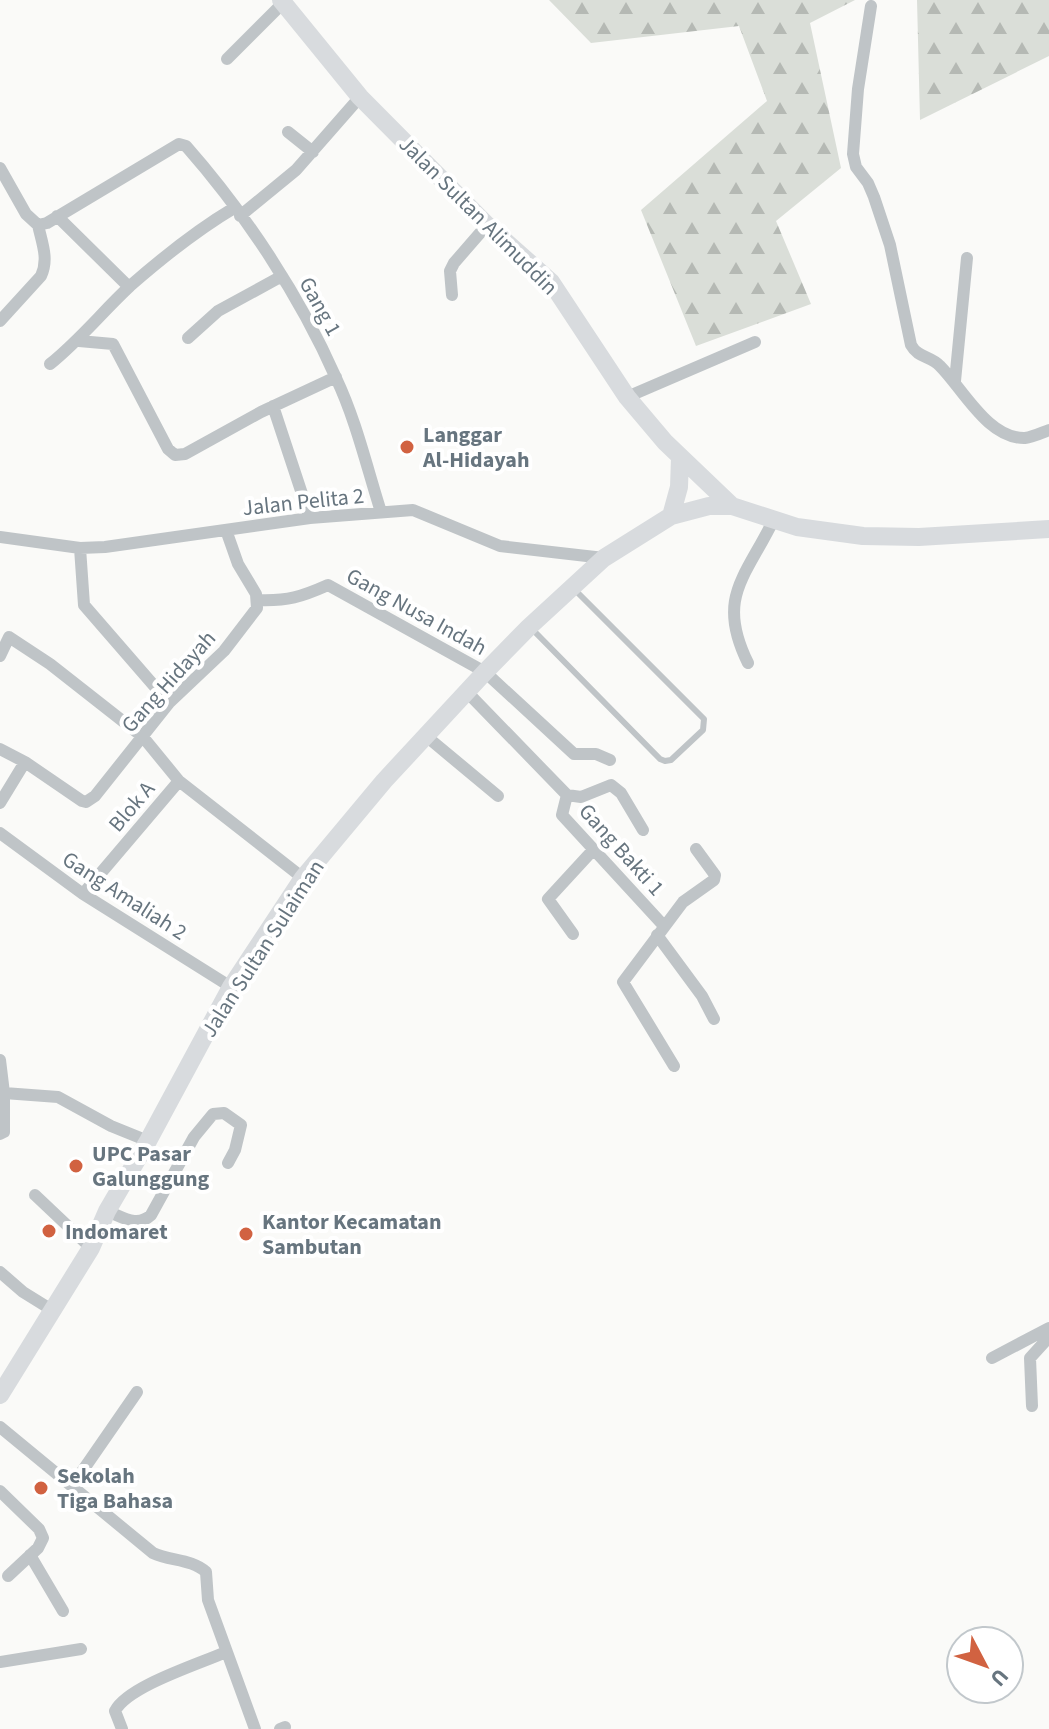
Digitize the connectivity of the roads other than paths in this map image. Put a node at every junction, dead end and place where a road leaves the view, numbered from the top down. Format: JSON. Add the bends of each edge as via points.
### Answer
{"nodes":[{"id":1,"x":282,"y":1,"type":"edge"},
{"id":2,"x":871,"y":6,"type":"dead end"},
{"id":3,"x":227,"y":59,"type":"dead end"},
{"id":4,"x":360,"y":97,"type":"junction"},
{"id":5,"x":288,"y":132,"type":"dead end"},
{"id":6,"x":313,"y":152,"type":"junction"},
{"id":7,"x":0,"y":168,"type":"edge"},
{"id":8,"x":237,"y":212,"type":"junction"},
{"id":9,"x":57,"y":216,"type":"junction"},
{"id":10,"x":38,"y":225,"type":"junction"},
{"id":11,"x":487,"y":225,"type":"junction"},
{"id":12,"x":967,"y":258,"type":"dead end"},
{"id":13,"x":282,"y":276,"type":"junction"},
{"id":14,"x":129,"y":287,"type":"junction"},
{"id":15,"x":452,"y":295,"type":"dead end"},
{"id":16,"x":0,"y":321,"type":"edge"},
{"id":17,"x":188,"y":338,"type":"dead end"},
{"id":18,"x":79,"y":341,"type":"junction"},
{"id":19,"x":755,"y":342,"type":"dead end"},
{"id":20,"x":50,"y":364,"type":"dead end"},
{"id":21,"x":336,"y":377,"type":"junction"},
{"id":22,"x":955,"y":381,"type":"junction"},
{"id":23,"x":627,"y":397,"type":"junction"},
{"id":24,"x":273,"y":406,"type":"junction"},
{"id":25,"x":1049,"y":430,"type":"edge"},
{"id":26,"x":680,"y":458,"type":"junction"},
{"id":27,"x":732,"y":506,"type":"junction"},
{"id":28,"x":381,"y":512,"type":"junction"},
{"id":29,"x":671,"y":516,"type":"junction"},
{"id":30,"x":310,"y":518,"type":"junction"},
{"id":31,"x":773,"y":521,"type":"junction"},
{"id":32,"x":1049,"y":529,"type":"edge"},
{"id":33,"x":226,"y":530,"type":"junction"},
{"id":34,"x":0,"y":537,"type":"edge"},
{"id":35,"x":80,"y":548,"type":"junction"},
{"id":36,"x":604,"y":558,"type":"junction"},
{"id":37,"x":571,"y":587,"type":"junction"},
{"id":38,"x":258,"y":600,"type":"junction"},
{"id":39,"x":529,"y":627,"type":"junction"},
{"id":40,"x":0,"y":656,"type":"edge"},
{"id":41,"x":748,"y":663,"type":"dead end"},
{"id":42,"x":485,"y":672,"type":"junction"},
{"id":43,"x":467,"y":692,"type":"junction"},
{"id":44,"x":169,"y":703,"type":"junction"},
{"id":45,"x":426,"y":736,"type":"junction"},
{"id":46,"x":143,"y":737,"type":"junction"},
{"id":47,"x":0,"y":749,"type":"edge"},
{"id":48,"x":610,"y":760,"type":"dead end"},
{"id":49,"x":25,"y":762,"type":"junction"},
{"id":50,"x":179,"y":781,"type":"junction"},
{"id":51,"x":567,"y":795,"type":"junction"},
{"id":52,"x":498,"y":796,"type":"dead end"},
{"id":53,"x":0,"y":803,"type":"edge"},
{"id":54,"x":643,"y":830,"type":"dead end"},
{"id":55,"x":0,"y":833,"type":"edge"},
{"id":56,"x":594,"y":849,"type":"junction"},
{"id":57,"x":696,"y":849,"type":"dead end"},
{"id":58,"x":303,"y":878,"type":"junction"},
{"id":59,"x":83,"y":894,"type":"junction"},
{"id":60,"x":660,"y":930,"type":"junction"},
{"id":61,"x":573,"y":934,"type":"dead end"},
{"id":62,"x":231,"y":987,"type":"junction"},
{"id":63,"x":714,"y":1019,"type":"dead end"},
{"id":64,"x":0,"y":1060,"type":"edge"},
{"id":65,"x":674,"y":1066,"type":"dead end"},
{"id":66,"x":1,"y":1079,"type":"edge"},
{"id":67,"x":4,"y":1093,"type":"junction"},
{"id":68,"x":0,"y":1134,"type":"edge"},
{"id":69,"x":148,"y":1141,"type":"junction"},
{"id":70,"x":228,"y":1163,"type":"dead end"},
{"id":71,"x":35,"y":1195,"type":"dead end"},
{"id":72,"x":107,"y":1211,"type":"junction"},
{"id":73,"x":91,"y":1248,"type":"junction"},
{"id":74,"x":0,"y":1272,"type":"edge"},
{"id":75,"x":52,"y":1310,"type":"junction"},
{"id":76,"x":1049,"y":1328,"type":"edge"},
{"id":77,"x":1049,"y":1337,"type":"edge"},
{"id":78,"x":992,"y":1358,"type":"dead end"},
{"id":79,"x":137,"y":1392,"type":"dead end"},
{"id":80,"x":0,"y":1395,"type":"edge"},
{"id":81,"x":1032,"y":1406,"type":"dead end"},
{"id":82,"x":0,"y":1427,"type":"edge"},
{"id":83,"x":72,"y":1486,"type":"junction"},
{"id":84,"x":0,"y":1491,"type":"edge"},
{"id":85,"x":30,"y":1555,"type":"junction"},
{"id":86,"x":8,"y":1576,"type":"dead end"},
{"id":87,"x":63,"y":1611,"type":"dead end"},
{"id":88,"x":81,"y":1649,"type":"dead end"},
{"id":89,"x":226,"y":1652,"type":"junction"},
{"id":90,"x":0,"y":1662,"type":"edge"},
{"id":91,"x":122,"y":1729,"type":"edge"},
{"id":92,"x":255,"y":1729,"type":"edge"}],
"edges":[{"from":1,"to":3,"type":"street"},
{"from":1,"to":4,"type":"main road","name":"Jalan Sultan Alimuddin"},
{"from":2,"to":22,"type":"street","via":[[853,154],[890,245],[911,345]]},
{"from":4,"to":6,"type":"street"},
{"from":4,"to":11,"type":"main road","name":"Jalan Sultan Alimuddin"},
{"from":5,"to":6,"type":"street"},
{"from":6,"to":8,"type":"street","via":[[279,185]]},
{"from":7,"to":10,"type":"street"},
{"from":8,"to":9,"type":"street","name":"Gang 1","via":[[182,144]]},
{"from":8,"to":13,"type":"street","name":"Gang 1"},
{"from":8,"to":14,"type":"street","via":[[192,236]]},
{"from":9,"to":10,"type":"street"},
{"from":9,"to":14,"type":"street"},
{"from":10,"to":16,"type":"street","via":[[45,267]]},
{"from":11,"to":15,"type":"street","via":[[450,271]]},
{"from":11,"to":23,"type":"main road","name":"Jalan Sultan Alimuddin","via":[[551,282]]},
{"from":12,"to":22,"type":"street"},
{"from":13,"to":17,"type":"street","via":[[218,311]]},
{"from":13,"to":21,"type":"street","name":"Gang 1"},
{"from":14,"to":18,"type":"street"},
{"from":18,"to":20,"type":"street"},
{"from":18,"to":24,"type":"street","via":[[113,344],[175,455]]},
{"from":19,"to":23,"type":"street"},
{"from":21,"to":24,"type":"street"},
{"from":21,"to":28,"type":"street","name":"Gang 1"},
{"from":22,"to":25,"type":"street","via":[[999,431],[1023,438]]},
{"from":23,"to":26,"type":"main road","name":"Jalan Sultan Alimuddin"},
{"from":24,"to":30,"type":"street"},
{"from":26,"to":27,"type":"main road","name":"Jalan Sultan Alimuddin"},
{"from":26,"to":29,"type":"main road"},
{"from":27,"to":29,"type":"main road","name":"Jalan Sultan Sulaiman"},
{"from":27,"to":31,"type":"main road"},
{"from":28,"to":30,"type":"street","name":"Jalan Pelita 2"},
{"from":28,"to":36,"type":"street","name":"Jalan Pelita 2","via":[[413,510],[500,546]]},
{"from":29,"to":36,"type":"main road","name":"Jalan Sultan Sulaiman"},
{"from":30,"to":33,"type":"street","name":"Jalan Pelita 2"},
{"from":31,"to":32,"type":"main road","via":[[863,536]]},
{"from":31,"to":41,"type":"street","via":[[735,594],[736,638]]},
{"from":33,"to":35,"type":"street","name":"Jalan Pelita 2"},
{"from":33,"to":38,"type":"street"},
{"from":34,"to":35,"type":"street","name":"Jalan Pelita 2"},
{"from":35,"to":44,"type":"street","via":[[84,605]]},
{"from":36,"to":37,"type":"main road","name":"Jalan Sultan Sulaiman"},
{"from":37,"to":39,"type":"main road","name":"Jalan Sultan Sulaiman"},
{"from":37,"to":39,"type":"lane","via":[[704,719],[703,730],[671,760],[660,759]]},
{"from":38,"to":42,"type":"street","name":"Gang Nusa Indah","via":[[300,598],[328,585]]},
{"from":38,"to":44,"type":"street","name":"Gang Hidayah","via":[[224,651]]},
{"from":39,"to":42,"type":"main road","name":"Jalan Sultan Sulaiman"},
{"from":40,"to":46,"type":"street","via":[[9,637]]},
{"from":42,"to":43,"type":"main road","name":"Jalan Sultan Sulaiman"},
{"from":42,"to":48,"type":"street","name":"Gang Nusa Indah","via":[[574,754]]},
{"from":43,"to":45,"type":"main road","name":"Jalan Sultan Sulaiman"},
{"from":43,"to":51,"type":"street","name":"Gang Bakti 1"},
{"from":44,"to":46,"type":"street","name":"Gang Hidayah"},
{"from":45,"to":52,"type":"street"},
{"from":45,"to":58,"type":"main road","name":"Jalan Sultan Sulaiman"},
{"from":46,"to":49,"type":"street","name":"Gang Hidayah","via":[[86,802]]},
{"from":46,"to":50,"type":"street"},
{"from":47,"to":49,"type":"street","name":"Gang Hidayah"},
{"from":49,"to":53,"type":"street"},
{"from":50,"to":58,"type":"street"},
{"from":50,"to":59,"type":"street","name":"Blok A"},
{"from":51,"to":54,"type":"street","via":[[581,797],[611,785]]},
{"from":51,"to":56,"type":"street","name":"Gang Bakti 1","via":[[562,815]]},
{"from":55,"to":59,"type":"street","name":"Gang Amaliah 2"},
{"from":56,"to":60,"type":"street","name":"Gang Bakti 1"},
{"from":56,"to":61,"type":"street","via":[[548,899]]},
{"from":57,"to":60,"type":"street","via":[[716,877],[683,902]]},
{"from":58,"to":62,"type":"main road","name":"Jalan Sultan Sulaiman"},
{"from":59,"to":62,"type":"street","name":"Gang Amaliah 2"},
{"from":60,"to":63,"type":"street","name":"Gang Bakti 1"},
{"from":60,"to":65,"type":"street","via":[[623,982]]},
{"from":62,"to":69,"type":"main road","name":"Jalan Sultan Sulaiman"},
{"from":64,"to":66,"type":"street"},
{"from":66,"to":67,"type":"street"},
{"from":67,"to":68,"type":"street"},
{"from":67,"to":69,"type":"street","via":[[58,1097]]},
{"from":69,"to":72,"type":"main road","name":"Jalan Sultan Sulaiman"},
{"from":70,"to":72,"type":"street","via":[[241,1125],[224,1113],[213,1114],[144,1222]]},
{"from":71,"to":73,"type":"street"},
{"from":72,"to":73,"type":"main road","name":"Jalan Sultan Sulaiman"},
{"from":73,"to":75,"type":"main road","name":"Jalan Sultan Sulaiman"},
{"from":74,"to":75,"type":"street"},
{"from":75,"to":80,"type":"main road","name":"Jalan Sultan Sulaiman"},
{"from":76,"to":78,"type":"street"},
{"from":77,"to":81,"type":"street","via":[[1030,1358]]},
{"from":79,"to":83,"type":"street"},
{"from":82,"to":83,"type":"street"},
{"from":83,"to":89,"type":"street","via":[[153,1553],[206,1572],[208,1600]]},
{"from":84,"to":85,"type":"street","via":[[42,1532],[41,1543]]},
{"from":85,"to":86,"type":"street"},
{"from":85,"to":87,"type":"street"},
{"from":88,"to":90,"type":"street"},
{"from":89,"to":91,"type":"street","via":[[126,1698],[115,1711]]},
{"from":89,"to":92,"type":"street"}]}
